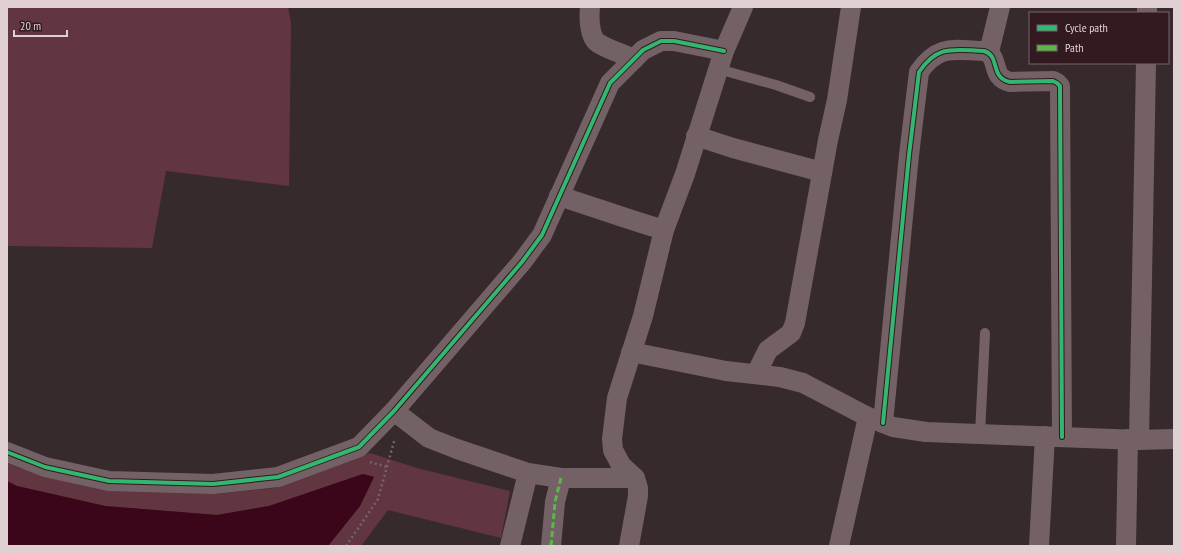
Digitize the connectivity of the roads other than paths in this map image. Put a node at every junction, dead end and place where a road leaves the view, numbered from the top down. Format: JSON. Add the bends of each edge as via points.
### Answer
{"nodes":[{"id":1,"x":590,"y":7,"type":"edge"},
{"id":2,"x":743,"y":7,"type":"edge"},
{"id":3,"x":851,"y":7,"type":"edge"},
{"id":4,"x":1000,"y":7,"type":"edge"},
{"id":5,"x":988,"y":52,"type":"junction"},
{"id":6,"x":634,"y":59,"type":"junction"},
{"id":7,"x":721,"y":60,"type":"junction"},
{"id":8,"x":1146,"y":64,"type":"edge"},
{"id":9,"x":810,"y":98,"type":"dead end"},
{"id":10,"x":696,"y":136,"type":"junction"},
{"id":11,"x":822,"y":172,"type":"junction"},
{"id":12,"x":559,"y":196,"type":"junction"},
{"id":13,"x":664,"y":230,"type":"junction"},
{"id":14,"x":985,"y":333,"type":"dead end"},
{"id":15,"x":631,"y":352,"type":"junction"},
{"id":16,"x":756,"y":374,"type":"junction"},
{"id":17,"x":398,"y":413,"type":"junction"},
{"id":18,"x":875,"y":420,"type":"junction"},
{"id":19,"x":980,"y":434,"type":"junction"},
{"id":20,"x":1054,"y":436,"type":"junction"},
{"id":21,"x":1174,"y":439,"type":"edge"},
{"id":22,"x":1134,"y":440,"type":"junction"},
{"id":23,"x":7,"y":452,"type":"edge"},
{"id":24,"x":528,"y":474,"type":"junction"},
{"id":25,"x":561,"y":478,"type":"junction"},
{"id":26,"x":635,"y":478,"type":"junction"},
{"id":27,"x":510,"y":546,"type":"edge"},
{"id":28,"x":551,"y":546,"type":"edge"},
{"id":29,"x":629,"y":546,"type":"edge"},
{"id":30,"x":840,"y":546,"type":"edge"},
{"id":31,"x":1039,"y":546,"type":"edge"},
{"id":32,"x":1126,"y":546,"type":"edge"}],
"edges":[{"from":1,"to":6,"type":"street","via":[[592,34],[598,43]]},
{"from":2,"to":7,"type":"street"},
{"from":3,"to":11,"type":"street","via":[[837,100]]},
{"from":4,"to":5,"type":"street"},
{"from":5,"to":18,"type":"street","via":[[950,50],[938,53],[927,60],[919,72]]},
{"from":5,"to":20,"type":"street","via":[[992,56],[999,77],[1003,80],[1053,81],[1060,86]]},
{"from":6,"to":7,"type":"street","via":[[642,50],[661,41],[674,40]]},
{"from":6,"to":12,"type":"street","via":[[610,84]]},
{"from":7,"to":9,"type":"lane"},
{"from":7,"to":10,"type":"street"},
{"from":8,"to":22,"type":"street"},
{"from":10,"to":11,"type":"street"},
{"from":10,"to":13,"type":"street"},
{"from":11,"to":16,"type":"street","via":[[795,323],[791,333],[768,350]]},
{"from":12,"to":13,"type":"street","via":[[623,219]]},
{"from":12,"to":17,"type":"street","via":[[542,235],[522,262]]},
{"from":13,"to":15,"type":"street","via":[[643,316]]},
{"from":14,"to":19,"type":"lane"},
{"from":15,"to":16,"type":"street","via":[[726,371]]},
{"from":15,"to":26,"type":"street","via":[[617,398],[612,439],[616,458]]},
{"from":16,"to":18,"type":"street","via":[[803,383]]},
{"from":17,"to":23,"type":"street","via":[[359,447],[278,477],[213,484],[109,481],[45,467]]},
{"from":17,"to":24,"type":"street","via":[[429,438]]},
{"from":18,"to":19,"type":"street","via":[[893,427],[926,432]]},
{"from":18,"to":30,"type":"street"},
{"from":19,"to":20,"type":"street"},
{"from":20,"to":22,"type":"street"},
{"from":20,"to":31,"type":"street"},
{"from":21,"to":22,"type":"street"},
{"from":22,"to":32,"type":"street"},
{"from":24,"to":25,"type":"street"},
{"from":24,"to":27,"type":"street"},
{"from":25,"to":26,"type":"street"},
{"from":25,"to":28,"type":"street","via":[[555,502]]},
{"from":26,"to":29,"type":"street","via":[[638,496]]}]}
